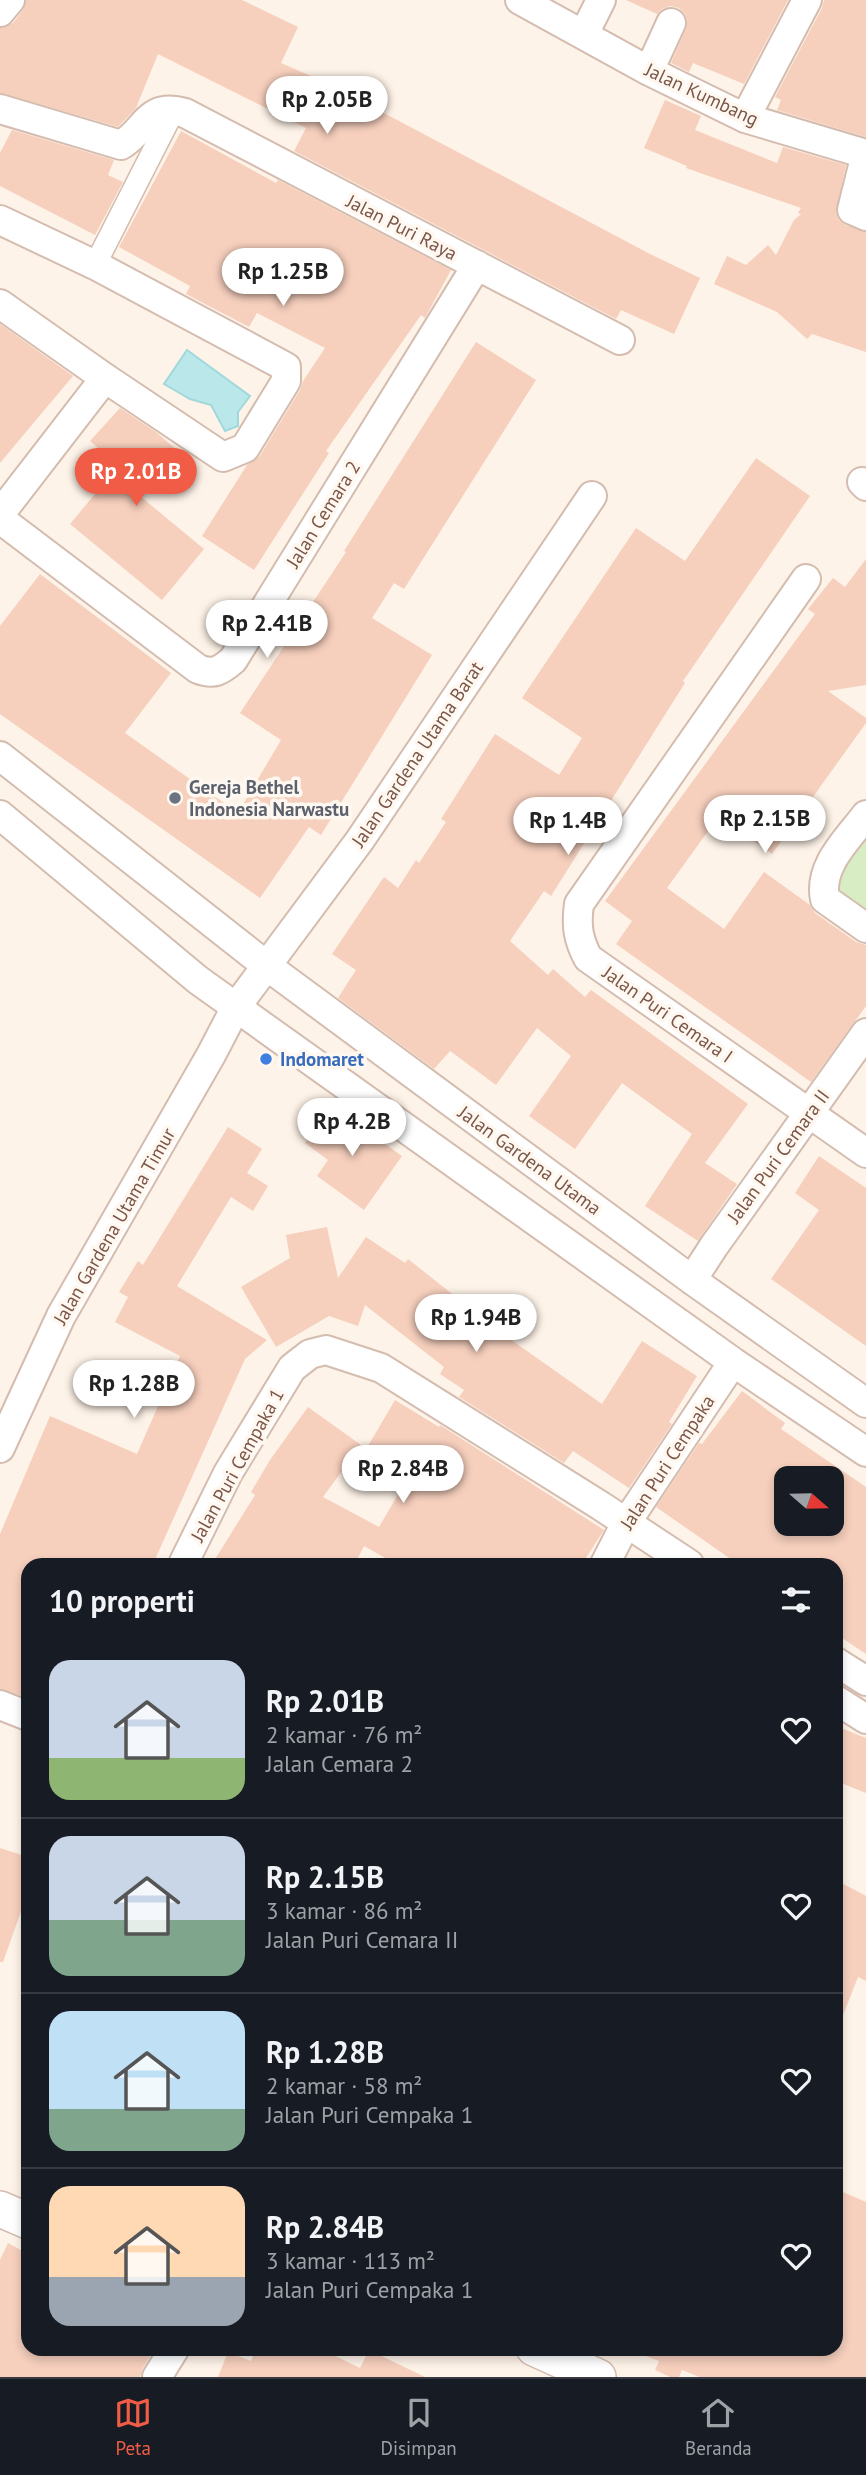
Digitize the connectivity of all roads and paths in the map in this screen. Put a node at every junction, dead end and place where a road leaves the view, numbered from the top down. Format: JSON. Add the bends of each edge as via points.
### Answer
{"nodes":[{"id":1,"x":10,"y":0,"type":"edge"},
{"id":2,"x":520,"y":0,"type":"edge"},
{"id":3,"x":601,"y":0,"type":"edge"},
{"id":4,"x":807,"y":0,"type":"edge"},
{"id":5,"x":0,"y":12,"type":"edge"},
{"id":6,"x":671,"y":23,"type":"dead end"},
{"id":7,"x":584,"y":34,"type":"junction"},
{"id":8,"x":649,"y":71,"type":"junction"},
{"id":9,"x":0,"y":109,"type":"edge"},
{"id":10,"x":180,"y":112,"type":"junction"},
{"id":11,"x":745,"y":118,"type":"junction"},
{"id":12,"x":866,"y":154,"type":"edge"},
{"id":13,"x":866,"y":216,"type":"edge"},
{"id":14,"x":0,"y":220,"type":"edge"},
{"id":15,"x":95,"y":265,"type":"junction"},
{"id":16,"x":477,"y":265,"type":"junction"},
{"id":17,"x":0,"y":304,"type":"edge"},
{"id":18,"x":620,"y":340,"type":"dead end"},
{"id":19,"x":105,"y":378,"type":"junction"},
{"id":20,"x":592,"y":496,"type":"dead end"},
{"id":21,"x":0,"y":517,"type":"edge"},
{"id":22,"x":806,"y":579,"type":"dead end"},
{"id":23,"x":0,"y":756,"type":"edge"},
{"id":24,"x":0,"y":815,"type":"edge"},
{"id":25,"x":866,"y":815,"type":"edge"},
{"id":26,"x":866,"y":928,"type":"edge"},
{"id":27,"x":267,"y":966,"type":"junction"},
{"id":28,"x":236,"y":1007,"type":"junction"},
{"id":29,"x":866,"y":1033,"type":"edge"},
{"id":30,"x":810,"y":1112,"type":"junction"},
{"id":31,"x":866,"y":1153,"type":"edge"},
{"id":32,"x":692,"y":1280,"type":"junction"},
{"id":33,"x":733,"y":1362,"type":"junction"},
{"id":34,"x":866,"y":1403,"type":"edge"},
{"id":35,"x":0,"y":1448,"type":"edge"},
{"id":36,"x":866,"y":1452,"type":"edge"},
{"id":37,"x":626,"y":1523,"type":"junction"},
{"id":38,"x":186,"y":1558,"type":"edge"},
{"id":39,"x":608,"y":1558,"type":"edge"},
{"id":40,"x":680,"y":1558,"type":"edge"},
{"id":41,"x":843,"y":1666,"type":"edge"},
{"id":42,"x":866,"y":1681,"type":"edge"},
{"id":43,"x":843,"y":1704,"type":"edge"},
{"id":44,"x":0,"y":1705,"type":"edge"},
{"id":45,"x":21,"y":1713,"type":"edge"},
{"id":46,"x":866,"y":1719,"type":"edge"},
{"id":47,"x":0,"y":2209,"type":"edge"},
{"id":48,"x":21,"y":2218,"type":"edge"},
{"id":49,"x":170,"y":2356,"type":"edge"},
{"id":50,"x":552,"y":2356,"type":"edge"},
{"id":51,"x":157,"y":2377,"type":"edge"},
{"id":52,"x":598,"y":2377,"type":"edge"}],
"edges":[{"from":1,"to":5,"type":"street"},
{"from":2,"to":7,"type":"street","name":"Jalan Kumbang"},
{"from":3,"to":7,"type":"street"},
{"from":4,"to":11,"type":"street"},
{"from":6,"to":8,"type":"street"},
{"from":7,"to":8,"type":"street","name":"Jalan Kumbang"},
{"from":8,"to":11,"type":"street","name":"Jalan Kumbang"},
{"from":9,"to":10,"type":"street","via":[[121,145],[151,115]]},
{"from":10,"to":15,"type":"street"},
{"from":10,"to":16,"type":"street","name":"Jalan Puri Raya"},
{"from":11,"to":12,"type":"street","name":"Jalan Kumbang"},
{"from":12,"to":13,"type":"street","via":[[852,210]]},
{"from":14,"to":15,"type":"street"},
{"from":15,"to":19,"type":"street","via":[[286,367],[286,381],[245,447],[223,457]]},
{"from":16,"to":18,"type":"street","name":"Jalan Puri Raya"},
{"from":16,"to":21,"type":"street","name":"Jalan Cemara 2","via":[[233,660],[220,671],[210,674],[198,668]]},
{"from":17,"to":19,"type":"street"},
{"from":19,"to":21,"type":"street"},
{"from":20,"to":27,"type":"street","name":"Jalan Gardena Utama Barat","via":[[360,840]]},
{"from":22,"to":30,"type":"street","name":"Jalan Puri Cemara I","via":[[579,904],[577,924],[588,958]]},
{"from":23,"to":27,"type":"street","name":"Jalan Gardena Utama"},
{"from":24,"to":28,"type":"street","via":[[198,981]]},
{"from":25,"to":26,"type":"street","via":[[828,867],[823,888],[825,899]]},
{"from":27,"to":28,"type":"street","name":"Jalan Gardena Utama Barat"},
{"from":27,"to":32,"type":"street","name":"Jalan Gardena Utama"},
{"from":28,"to":33,"type":"street"},
{"from":28,"to":35,"type":"street","name":"Jalan Gardena Utama Timur","via":[[61,1316]]},
{"from":29,"to":30,"type":"street","name":"Jalan Puri Cemara II"},
{"from":30,"to":31,"type":"street","name":"Jalan Puri Cemara I"},
{"from":30,"to":32,"type":"street","name":"Jalan Puri Cemara II"},
{"from":32,"to":34,"type":"street","name":"Jalan Gardena Utama"},
{"from":33,"to":36,"type":"street"},
{"from":33,"to":37,"type":"street","name":"Jalan Puri Cempaka"},
{"from":37,"to":38,"type":"street","name":"Jalan Puri Cempaka 1","via":[[381,1368],[327,1350],[310,1354],[292,1368],[228,1473]]},
{"from":37,"to":39,"type":"street","name":"Jalan Puri Cempaka"},
{"from":37,"to":40,"type":"street","name":"Jalan Puri Cempaka 1"},
{"from":41,"to":42,"type":"street"},
{"from":43,"to":46,"type":"street"},
{"from":44,"to":45,"type":"street"},
{"from":47,"to":48,"type":"street"},
{"from":49,"to":51,"type":"street"},
{"from":50,"to":52,"type":"street"}]}
